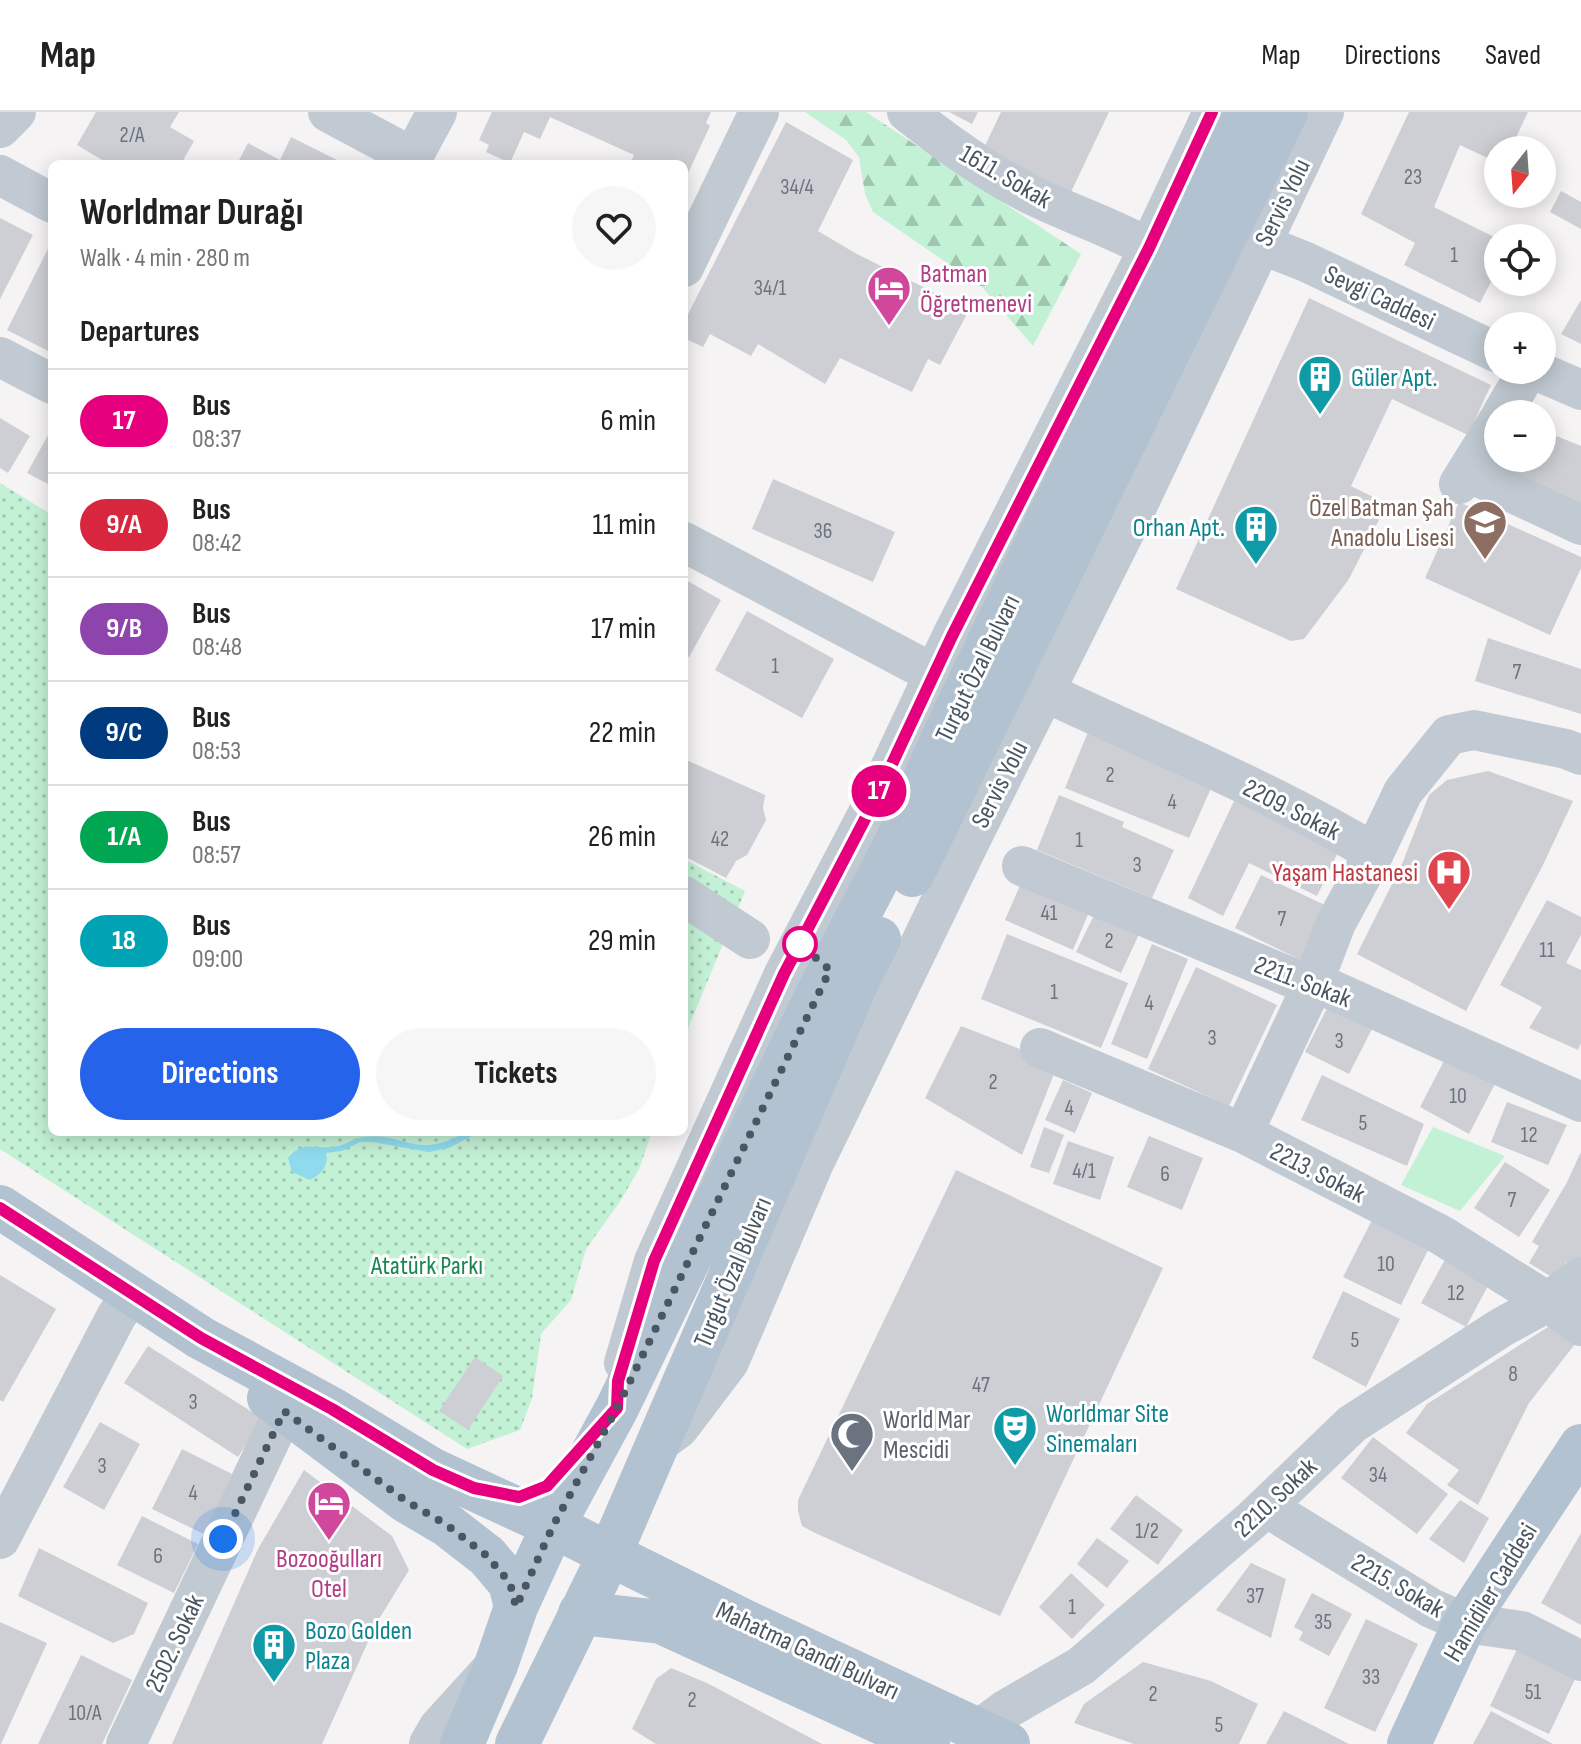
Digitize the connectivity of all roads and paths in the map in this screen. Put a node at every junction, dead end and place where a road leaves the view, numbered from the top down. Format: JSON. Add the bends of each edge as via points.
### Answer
{"nodes":[{"id":1,"x":16,"y":112,"type":"edge"},
{"id":2,"x":328,"y":112,"type":"edge"},
{"id":3,"x":437,"y":112,"type":"edge"},
{"id":4,"x":759,"y":112,"type":"edge"},
{"id":5,"x":1213,"y":112,"type":"edge"},
{"id":6,"x":1246,"y":112,"type":"edge"},
{"id":7,"x":1286,"y":112,"type":"edge"},
{"id":8,"x":1324,"y":112,"type":"edge"},
{"id":9,"x":910,"y":113,"type":"edge"},
{"id":10,"x":0,"y":128,"type":"edge"},
{"id":11,"x":410,"y":160,"type":"edge"},
{"id":12,"x":0,"y":175,"type":"edge"},
{"id":13,"x":48,"y":201,"type":"edge"},
{"id":14,"x":1261,"y":244,"type":"junction"},
{"id":15,"x":1149,"y":248,"type":"junction"},
{"id":16,"x":688,"y":259,"type":"edge"},
{"id":17,"x":1484,"y":346,"type":"edge"},
{"id":18,"x":0,"y":357,"type":"edge"},
{"id":19,"x":1556,"y":379,"type":"edge"},
{"id":20,"x":48,"y":382,"type":"edge"},
{"id":21,"x":1581,"y":390,"type":"edge"},
{"id":22,"x":1484,"y":444,"type":"edge"},
{"id":23,"x":1581,"y":525,"type":"edge"},
{"id":24,"x":688,"y":544,"type":"edge"},
{"id":25,"x":934,"y":674,"type":"junction"},
{"id":26,"x":1045,"y":692,"type":"junction"},
{"id":27,"x":1581,"y":755,"type":"edge"},
{"id":28,"x":1374,"y":853,"type":"junction"},
{"id":29,"x":1022,"y":866,"type":"dead end"},
{"id":30,"x":688,"y":899,"type":"edge"},
{"id":31,"x":750,"y":939,"type":"dead end"},
{"id":32,"x":1312,"y":986,"type":"junction"},
{"id":33,"x":1040,"y":1048,"type":"dead end"},
{"id":34,"x":1581,"y":1102,"type":"edge"},
{"id":35,"x":1243,"y":1133,"type":"junction"},
{"id":36,"x":0,"y":1207,"type":"edge"},
{"id":37,"x":1581,"y":1277,"type":"edge"},
{"id":38,"x":132,"y":1293,"type":"junction"},
{"id":39,"x":1548,"y":1302,"type":"junction"},
{"id":40,"x":1581,"y":1326,"type":"edge"},
{"id":41,"x":201,"y":1338,"type":"junction"},
{"id":42,"x":617,"y":1408,"type":"junction"},
{"id":43,"x":284,"y":1411,"type":"junction"},
{"id":44,"x":657,"y":1444,"type":"junction"},
{"id":45,"x":1581,"y":1446,"type":"edge"},
{"id":46,"x":11,"y":1492,"type":"edge"},
{"id":47,"x":633,"y":1497,"type":"junction"},
{"id":48,"x":1266,"y":1507,"type":"junction"},
{"id":49,"x":553,"y":1526,"type":"junction"},
{"id":50,"x":0,"y":1539,"type":"edge"},
{"id":51,"x":610,"y":1554,"type":"junction"},
{"id":52,"x":677,"y":1587,"type":"junction"},
{"id":53,"x":516,"y":1607,"type":"junction"},
{"id":54,"x":580,"y":1613,"type":"junction"},
{"id":55,"x":1465,"y":1623,"type":"junction"},
{"id":56,"x":1581,"y":1661,"type":"edge"},
{"id":57,"x":496,"y":1665,"type":"junction"},
{"id":58,"x":993,"y":1737,"type":"edge"},
{"id":59,"x":519,"y":1742,"type":"edge"},
{"id":60,"x":126,"y":1744,"type":"edge"},
{"id":61,"x":429,"y":1744,"type":"edge"},
{"id":62,"x":462,"y":1744,"type":"edge"},
{"id":63,"x":928,"y":1744,"type":"edge"},
{"id":64,"x":1409,"y":1744,"type":"edge"}],
"edges":[{"from":1,"to":10,"type":"street"},
{"from":2,"to":11,"type":"street"},
{"from":3,"to":11,"type":"street"},
{"from":4,"to":16,"type":"street"},
{"from":5,"to":15,"type":"street"},
{"from":6,"to":42,"type":"main road","name":"Turgut Özal Bulvarı","via":[[894,847]]},
{"from":7,"to":44,"type":"main road","name":"Turgut Özal Bulvarı","via":[[860,975]]},
{"from":8,"to":14,"type":"street","name":"Servis Yolu"},
{"from":9,"to":15,"type":"street","name":"1611. Sokak","via":[[1019,188]]},
{"from":12,"to":13,"type":"street"},
{"from":14,"to":17,"type":"street","name":"Sevgi Caddesi"},
{"from":14,"to":26,"type":"street","name":"Servis Yolu"},
{"from":15,"to":25,"type":"street"},
{"from":18,"to":20,"type":"street"},
{"from":19,"to":21,"type":"street"},
{"from":22,"to":23,"type":"street","via":[[1464,478]]},
{"from":24,"to":25,"type":"street"},
{"from":25,"to":42,"type":"street","via":[[784,974],[654,1261],[618,1381]]},
{"from":26,"to":28,"type":"street","name":"2209. Sokak"},
{"from":26,"to":44,"type":"street","name":"Servis Yolu","via":[[814,1163],[729,1362],[679,1428]]},
{"from":27,"to":28,"type":"street","via":[[1474,730],[1449,735],[1403,792]]},
{"from":28,"to":32,"type":"street","via":[[1336,923]]},
{"from":29,"to":32,"type":"street","name":"2211. Sokak"},
{"from":30,"to":31,"type":"street"},
{"from":32,"to":34,"type":"street","name":"2211. Sokak","via":[[1330,989]]},
{"from":32,"to":35,"type":"street"},
{"from":33,"to":35,"type":"street","name":"2213. Sokak"},
{"from":35,"to":39,"type":"street","name":"2213. Sokak","via":[[1441,1235]]},
{"from":36,"to":38,"type":"main road"},
{"from":37,"to":39,"type":"street","name":"2210. Sokak"},
{"from":38,"to":41,"type":"main road"},
{"from":38,"to":46,"type":"street"},
{"from":39,"to":40,"type":"street","name":"2213. Sokak"},
{"from":39,"to":48,"type":"street","name":"2210. Sokak","via":[[1352,1424]]},
{"from":41,"to":43,"type":"main road"},
{"from":41,"to":49,"type":"main road","name":"Mahatma Gandi Bulvarı","via":[[433,1470]]},
{"from":42,"to":49,"type":"main road","name":"Turgut Özal Bulvarı"},
{"from":43,"to":53,"type":"main road","via":[[487,1556],[510,1583]]},
{"from":43,"to":60,"type":"street","name":"2502. Sokak"},
{"from":44,"to":47,"type":"main road","name":"Turgut Özal Bulvarı"},
{"from":45,"to":55,"type":"main road","name":"Hamidiler Caddesi"},
{"from":46,"to":50,"type":"street"},
{"from":47,"to":51,"type":"main road","name":"Turgut Özal Bulvarı"},
{"from":47,"to":52,"type":"main road","via":[[644,1544]]},
{"from":48,"to":55,"type":"street","name":"2215. Sokak","via":[[1431,1608]]},
{"from":48,"to":58,"type":"street","name":"2210. Sokak","via":[[1081,1666],[1005,1710]]},
{"from":49,"to":51,"type":"main road","name":"Mahatma Gandi Bulvarı"},
{"from":49,"to":53,"type":"main road","name":"Turgut Özal Bulvarı"},
{"from":51,"to":52,"type":"main road","name":"Mahatma Gandi Bulvarı"},
{"from":51,"to":54,"type":"main road","name":"Turgut Özal Bulvarı"},
{"from":52,"to":58,"type":"main road","name":"Mahatma Gandi Bulvarı"},
{"from":53,"to":57,"type":"main road","name":"Turgut Özal Bulvarı"},
{"from":54,"to":59,"type":"main road","name":"Turgut Özal Bulvarı"},
{"from":54,"to":63,"type":"main road","name":"Mahatma Gandi Bulvarı","via":[[661,1622]]},
{"from":55,"to":56,"type":"street","name":"2215. Sokak","via":[[1522,1631]]},
{"from":55,"to":64,"type":"main road","name":"Hamidiler Caddesi"},
{"from":57,"to":61,"type":"street","via":[[478,1680]]},
{"from":57,"to":62,"type":"main road","name":"Turgut Özal Bulvarı"}]}
